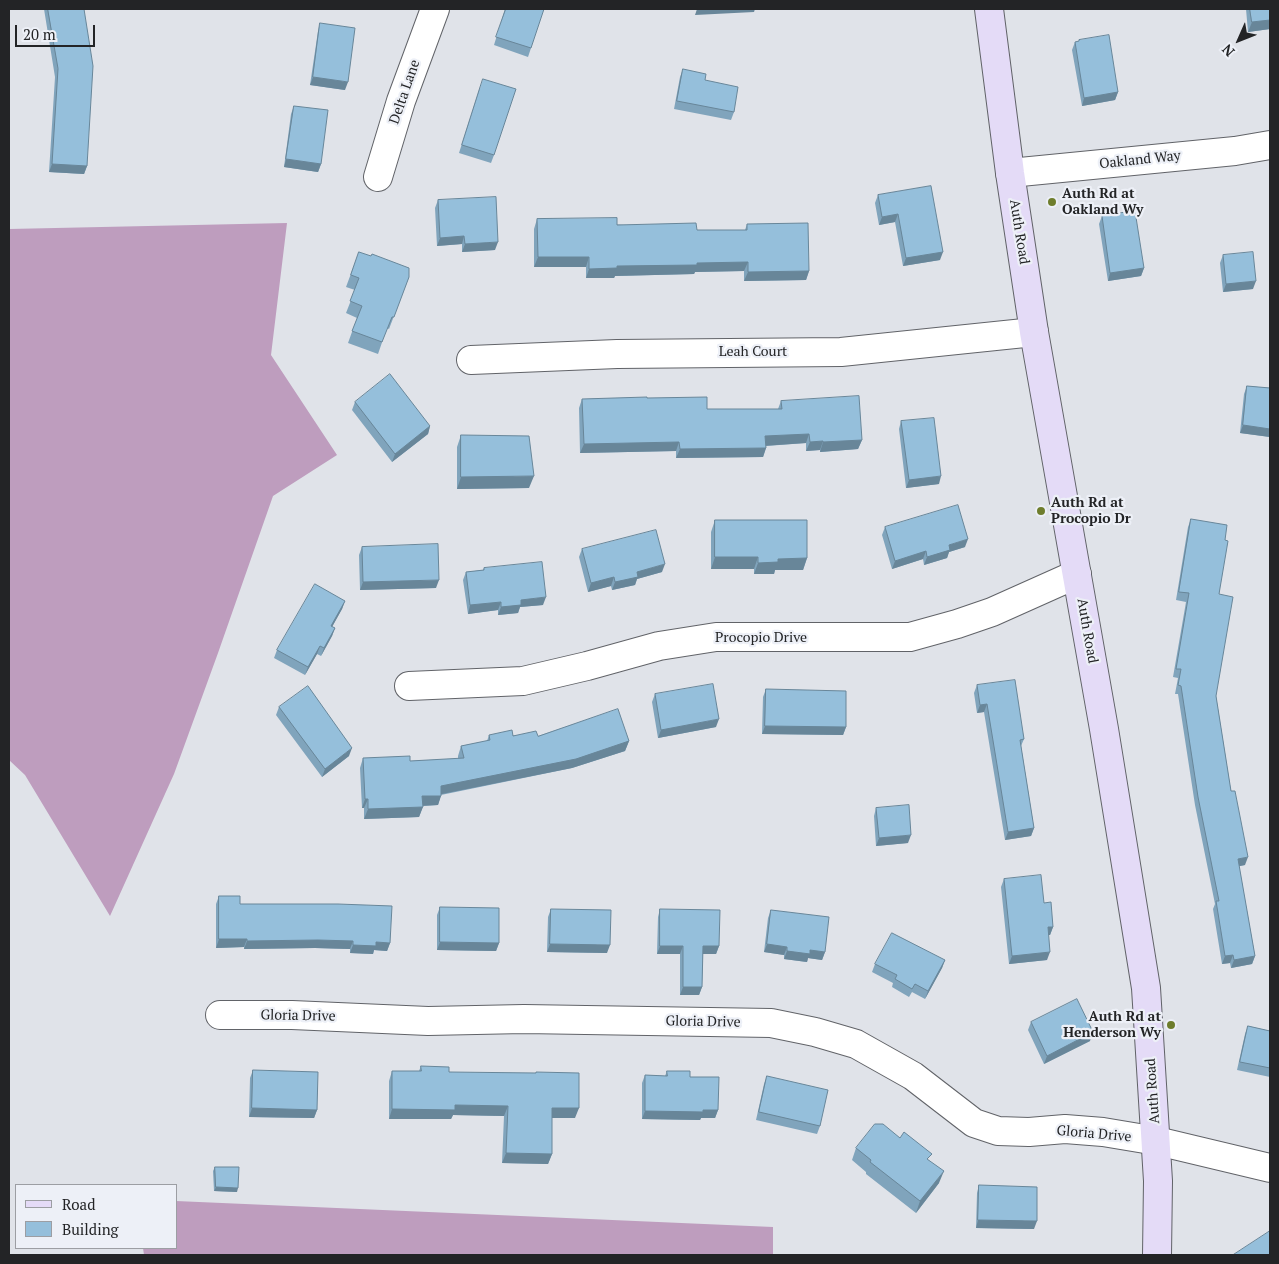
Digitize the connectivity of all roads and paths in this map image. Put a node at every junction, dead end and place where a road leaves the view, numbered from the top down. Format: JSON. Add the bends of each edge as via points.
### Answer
{"nodes":[{"id":1,"x":435,"y":9,"type":"edge"},
{"id":2,"x":989,"y":9,"type":"edge"},
{"id":3,"x":1270,"y":145,"type":"edge"},
{"id":4,"x":1010,"y":173,"type":"junction"},
{"id":5,"x":378,"y":177,"type":"dead end"},
{"id":6,"x":1034,"y":332,"type":"junction"},
{"id":7,"x":471,"y":360,"type":"dead end"},
{"id":8,"x":1077,"y":574,"type":"junction"},
{"id":9,"x":409,"y":686,"type":"dead end"},
{"id":10,"x":220,"y":1015,"type":"dead end"},
{"id":11,"x":1156,"y":1141,"type":"junction"},
{"id":12,"x":1270,"y":1168,"type":"edge"},
{"id":13,"x":1157,"y":1255,"type":"edge"}],
"edges":[{"from":1,"to":5,"type":"street","name":"Delta Lane"},
{"from":2,"to":4,"type":"main road","name":"Auth Road"},
{"from":3,"to":4,"type":"street","name":"Oakland Way"},
{"from":4,"to":6,"type":"main road","name":"Auth Road"},
{"from":6,"to":7,"type":"street","name":"Leah Court","via":[[841,352],[617,354]]},
{"from":6,"to":8,"type":"main road","name":"Auth Road"},
{"from":8,"to":9,"type":"street","name":"Procopio Drive","via":[[992,612],[910,637],[716,637],[660,646],[523,681]]},
{"from":8,"to":11,"type":"main road","name":"Auth Road","via":[[1146,988]]},
{"from":10,"to":11,"type":"street","name":"Gloria Drive","via":[[428,1021],[524,1019],[771,1023],[856,1044],[913,1076],[974,1123],[998,1131],[1065,1129]]},
{"from":11,"to":12,"type":"street","name":"Gloria Drive"},
{"from":11,"to":13,"type":"main road","name":"Auth Road"}]}
